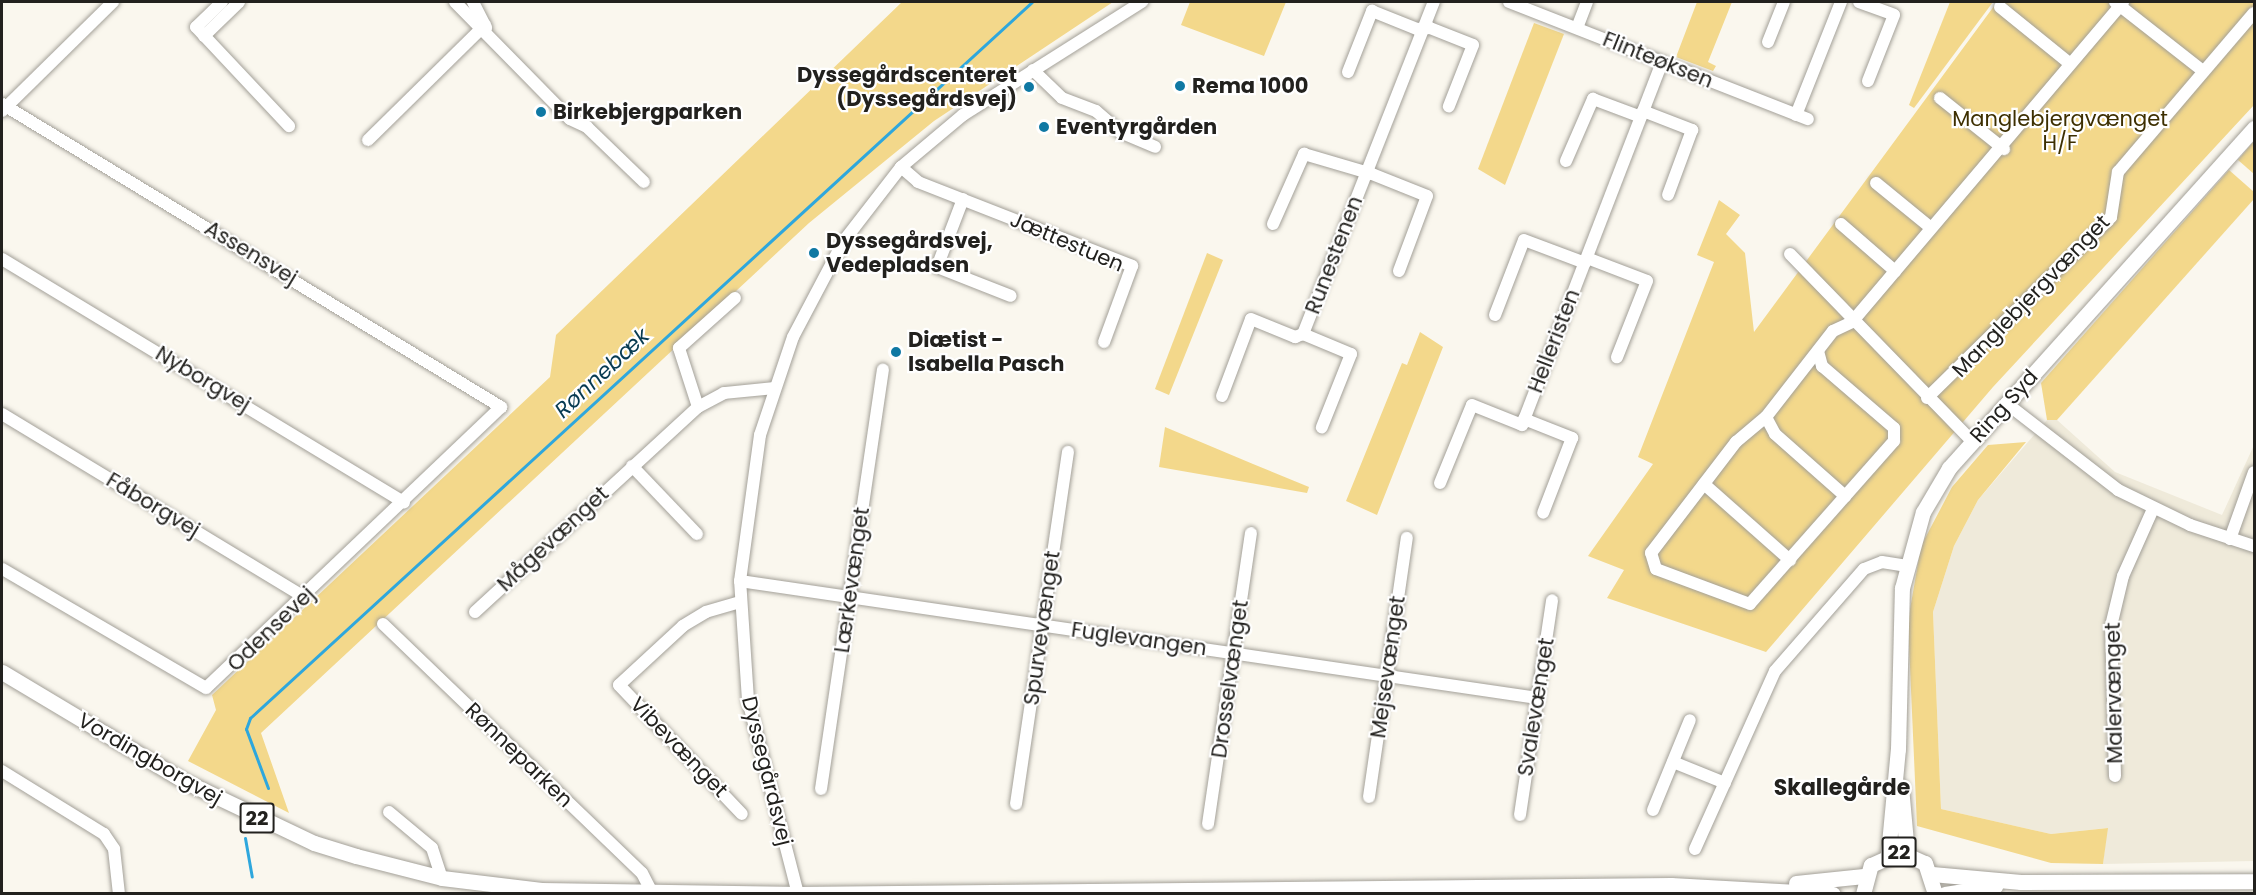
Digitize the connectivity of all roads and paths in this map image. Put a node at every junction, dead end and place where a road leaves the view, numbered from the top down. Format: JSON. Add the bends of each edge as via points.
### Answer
{"nodes":[{"id":1,"x":113,"y":2,"type":"edge"},
{"id":2,"x":222,"y":2,"type":"edge"},
{"id":3,"x":239,"y":2,"type":"edge"},
{"id":4,"x":455,"y":2,"type":"edge"},
{"id":5,"x":473,"y":2,"type":"edge"},
{"id":6,"x":1142,"y":2,"type":"edge"},
{"id":7,"x":1434,"y":2,"type":"edge"},
{"id":8,"x":1509,"y":2,"type":"edge"},
{"id":9,"x":1587,"y":2,"type":"edge"},
{"id":10,"x":1784,"y":2,"type":"edge"},
{"id":11,"x":1841,"y":2,"type":"edge"},
{"id":12,"x":1859,"y":2,"type":"edge"},
{"id":13,"x":2119,"y":3,"type":"edge"},
{"id":14,"x":2000,"y":7,"type":"dead end"},
{"id":15,"x":2254,"y":13,"type":"edge"},
{"id":16,"x":1577,"y":28,"type":"junction"},
{"id":17,"x":1423,"y":29,"type":"junction"},
{"id":18,"x":485,"y":30,"type":"junction"},
{"id":19,"x":200,"y":32,"type":"junction"},
{"id":20,"x":1768,"y":42,"type":"dead end"},
{"id":21,"x":1662,"y":62,"type":"junction"},
{"id":22,"x":2068,"y":62,"type":"junction"},
{"id":23,"x":1033,"y":70,"type":"junction"},
{"id":24,"x":2203,"y":71,"type":"junction"},
{"id":25,"x":1348,"y":72,"type":"dead end"},
{"id":26,"x":1868,"y":81,"type":"dead end"},
{"id":27,"x":1940,"y":98,"type":"dead end"},
{"id":28,"x":1449,"y":106,"type":"dead end"},
{"id":29,"x":3,"y":107,"type":"edge"},
{"id":30,"x":1642,"y":114,"type":"junction"},
{"id":31,"x":289,"y":126,"type":"dead end"},
{"id":32,"x":2254,"y":128,"type":"edge"},
{"id":33,"x":368,"y":140,"type":"dead end"},
{"id":34,"x":1155,"y":147,"type":"dead end"},
{"id":35,"x":2004,"y":149,"type":"junction"},
{"id":36,"x":1566,"y":161,"type":"dead end"},
{"id":37,"x":901,"y":167,"type":"junction"},
{"id":38,"x":1366,"y":175,"type":"junction"},
{"id":39,"x":644,"y":182,"type":"dead end"},
{"id":40,"x":1876,"y":183,"type":"dead end"},
{"id":41,"x":1668,"y":195,"type":"dead end"},
{"id":42,"x":963,"y":199,"type":"junction"},
{"id":43,"x":1273,"y":224,"type":"dead end"},
{"id":44,"x":1841,"y":224,"type":"dead end"},
{"id":45,"x":1931,"y":228,"type":"junction"},
{"id":46,"x":1790,"y":254,"type":"dead end"},
{"id":47,"x":2,"y":259,"type":"edge"},
{"id":48,"x":1586,"y":260,"type":"junction"},
{"id":49,"x":1399,"y":271,"type":"dead end"},
{"id":50,"x":1895,"y":271,"type":"junction"},
{"id":51,"x":1011,"y":296,"type":"dead end"},
{"id":52,"x":735,"y":298,"type":"dead end"},
{"id":53,"x":1494,"y":315,"type":"dead end"},
{"id":54,"x":1852,"y":322,"type":"junction"},
{"id":55,"x":1303,"y":334,"type":"junction"},
{"id":56,"x":1104,"y":342,"type":"dead end"},
{"id":57,"x":1818,"y":351,"type":"junction"},
{"id":58,"x":1617,"y":357,"type":"dead end"},
{"id":59,"x":883,"y":370,"type":"dead end"},
{"id":60,"x":774,"y":388,"type":"junction"},
{"id":61,"x":1222,"y":396,"type":"dead end"},
{"id":62,"x":1926,"y":398,"type":"junction"},
{"id":63,"x":500,"y":402,"type":"joint"},
{"id":64,"x":2006,"y":403,"type":"junction"},
{"id":65,"x":698,"y":407,"type":"junction"},
{"id":66,"x":2,"y":414,"type":"edge"},
{"id":67,"x":1766,"y":417,"type":"junction"},
{"id":68,"x":1524,"y":419,"type":"junction"},
{"id":69,"x":1322,"y":428,"type":"dead end"},
{"id":70,"x":1972,"y":441,"type":"junction"},
{"id":71,"x":1068,"y":452,"type":"dead end"},
{"id":72,"x":632,"y":466,"type":"junction"},
{"id":73,"x":2254,"y":472,"type":"edge"},
{"id":74,"x":1440,"y":483,"type":"dead end"},
{"id":75,"x":1704,"y":484,"type":"junction"},
{"id":76,"x":1845,"y":496,"type":"junction"},
{"id":77,"x":404,"y":502,"type":"junction"},
{"id":78,"x":2153,"y":509,"type":"junction"},
{"id":79,"x":1542,"y":513,"type":"dead end"},
{"id":80,"x":1251,"y":533,"type":"dead end"},
{"id":81,"x":697,"y":534,"type":"dead end"},
{"id":82,"x":1407,"y":538,"type":"dead end"},
{"id":83,"x":2230,"y":539,"type":"junction"},
{"id":84,"x":2254,"y":546,"type":"edge"},
{"id":85,"x":1790,"y":560,"type":"junction"},
{"id":86,"x":1906,"y":566,"type":"junction"},
{"id":87,"x":2,"y":569,"type":"edge"},
{"id":88,"x":740,"y":581,"type":"junction"},
{"id":89,"x":304,"y":597,"type":"junction"},
{"id":90,"x":849,"y":597,"type":"junction"},
{"id":91,"x":1552,"y":600,"type":"dead end"},
{"id":92,"x":740,"y":602,"type":"junction"},
{"id":93,"x":475,"y":612,"type":"dead end"},
{"id":94,"x":382,"y":624,"type":"dead end"},
{"id":95,"x":1042,"y":625,"type":"junction"},
{"id":96,"x":1234,"y":653,"type":"junction"},
{"id":97,"x":2,"y":672,"type":"edge"},
{"id":98,"x":1387,"y":676,"type":"junction"},
{"id":99,"x":1537,"y":698,"type":"junction"},
{"id":100,"x":1690,"y":720,"type":"dead end"},
{"id":101,"x":1898,"y":748,"type":"junction"},
{"id":102,"x":1673,"y":762,"type":"junction"},
{"id":103,"x":2,"y":771,"type":"edge"},
{"id":104,"x":2115,"y":776,"type":"dead end"},
{"id":105,"x":1725,"y":783,"type":"junction"},
{"id":106,"x":821,"y":789,"type":"dead end"},
{"id":107,"x":1369,"y":796,"type":"dead end"},
{"id":108,"x":1016,"y":804,"type":"dead end"},
{"id":109,"x":1653,"y":810,"type":"dead end"},
{"id":110,"x":389,"y":812,"type":"dead end"},
{"id":111,"x":742,"y":814,"type":"dead end"},
{"id":112,"x":1520,"y":814,"type":"dead end"},
{"id":113,"x":1208,"y":824,"type":"dead end"},
{"id":114,"x":1695,"y":849,"type":"dead end"},
{"id":115,"x":1907,"y":853,"type":"junction"},
{"id":116,"x":1888,"y":854,"type":"junction"},
{"id":117,"x":1932,"y":874,"type":"junction"},
{"id":118,"x":1864,"y":876,"type":"junction"},
{"id":119,"x":442,"y":878,"type":"junction"},
{"id":120,"x":2254,"y":881,"type":"edge"},
{"id":121,"x":2021,"y":882,"type":"junction"},
{"id":122,"x":1764,"y":886,"type":"junction"},
{"id":123,"x":650,"y":889,"type":"junction"},
{"id":124,"x":1279,"y":891,"type":"edge"},
{"id":125,"x":118,"y":894,"type":"edge"},
{"id":126,"x":798,"y":894,"type":"edge"},
{"id":127,"x":1833,"y":894,"type":"edge"},
{"id":128,"x":1863,"y":894,"type":"edge"},
{"id":129,"x":1935,"y":894,"type":"edge"},
{"id":130,"x":1945,"y":894,"type":"edge"}],
"edges":[{"from":1,"to":29,"type":"street"},
{"from":2,"to":19,"type":"street"},
{"from":3,"to":19,"type":"street"},
{"from":4,"to":18,"type":"street"},
{"from":5,"to":18,"type":"street"},
{"from":6,"to":23,"type":"street","name":"Dyssegårdsvej"},
{"from":7,"to":17,"type":"street","name":"Runestenen"},
{"from":8,"to":16,"type":"street","name":"Flinteøksen"},
{"from":9,"to":16,"type":"street"},
{"from":10,"to":20,"type":"street"},
{"from":11,"to":21,"type":"street","name":"Flinteøksen","via":[[1802,117]]},
{"from":12,"to":26,"type":"street","via":[[1893,15]]},
{"from":13,"to":22,"type":"street"},
{"from":13,"to":24,"type":"street"},
{"from":14,"to":22,"type":"street"},
{"from":15,"to":24,"type":"street","name":"Manglebjergvænget"},
{"from":16,"to":21,"type":"street","name":"Flinteøksen"},
{"from":17,"to":25,"type":"street","via":[[1372,11]]},
{"from":17,"to":28,"type":"street","via":[[1473,45]]},
{"from":17,"to":38,"type":"street","name":"Runestenen"},
{"from":18,"to":33,"type":"street"},
{"from":18,"to":39,"type":"street","via":[[570,119],[587,127]]},
{"from":19,"to":31,"type":"street"},
{"from":21,"to":30,"type":"street","name":"Helleristen"},
{"from":22,"to":35,"type":"street"},
{"from":23,"to":34,"type":"street","via":[[1062,99],[1096,111],[1120,132]]},
{"from":23,"to":37,"type":"street","name":"Dyssegårdsvej","via":[[963,115]]},
{"from":24,"to":62,"type":"street","name":"Manglebjergvænget","via":[[2118,172],[2110,217]]},
{"from":27,"to":35,"type":"street"},
{"from":29,"to":63,"type":"street","name":"Assensvej"},
{"from":30,"to":36,"type":"street","via":[[1593,99]]},
{"from":30,"to":41,"type":"street","via":[[1692,130]]},
{"from":30,"to":48,"type":"street","name":"Helleristen"},
{"from":32,"to":64,"type":"main road","name":"Ring Syd"},
{"from":35,"to":45,"type":"street"},
{"from":37,"to":42,"type":"street","name":"Jættestuen","via":[[918,182]]},
{"from":37,"to":60,"type":"street","name":"Dyssegårdsvej","via":[[860,217],[823,277]]},
{"from":38,"to":43,"type":"street","name":"Runestenen","via":[[1304,154]]},
{"from":38,"to":49,"type":"street","name":"Runestenen","via":[[1427,196]]},
{"from":38,"to":55,"type":"street","name":"Runestenen"},
{"from":40,"to":45,"type":"street"},
{"from":42,"to":51,"type":"street","via":[[937,267]]},
{"from":42,"to":56,"type":"street","name":"Jættestuen","via":[[1132,266]]},
{"from":44,"to":50,"type":"street"},
{"from":45,"to":50,"type":"street"},
{"from":46,"to":54,"type":"street"},
{"from":47,"to":77,"type":"street","name":"Nyborgvej"},
{"from":48,"to":53,"type":"street","name":"Helleristen","via":[[1524,240]]},
{"from":48,"to":58,"type":"street","name":"Helleristen","via":[[1647,281]]},
{"from":48,"to":68,"type":"street","name":"Helleristen"},
{"from":50,"to":54,"type":"street"},
{"from":52,"to":65,"type":"street","via":[[679,348]]},
{"from":54,"to":57,"type":"street","via":[[1833,331]]},
{"from":54,"to":62,"type":"street"},
{"from":55,"to":61,"type":"street","name":"Runestenen","via":[[1295,337],[1251,319]]},
{"from":55,"to":69,"type":"street","name":"Runestenen","via":[[1352,354]]},
{"from":57,"to":67,"type":"street"},
{"from":57,"to":76,"type":"street","via":[[1822,366],[1896,435]]},
{"from":59,"to":90,"type":"street","name":"Lærkevænget"},
{"from":60,"to":65,"type":"street","name":"Mågevænget","via":[[724,393]]},
{"from":60,"to":88,"type":"street","name":"Dyssegårdsvej","via":[[750,480]]},
{"from":62,"to":70,"type":"street"},
{"from":63,"to":77,"type":"street","name":"Odensevej","via":[[499,414]]},
{"from":64,"to":70,"type":"main road","name":"Ring Syd"},
{"from":64,"to":78,"type":"street","via":[[2089,471]]},
{"from":65,"to":72,"type":"street","name":"Mågevænget"},
{"from":66,"to":89,"type":"street","name":"Fåborgvej"},
{"from":67,"to":75,"type":"street","via":[[1736,442]]},
{"from":67,"to":76,"type":"street","via":[[1775,434]]},
{"from":68,"to":74,"type":"street","name":"Helleristen","via":[[1522,425],[1472,405]]},
{"from":68,"to":79,"type":"street","name":"Helleristen","via":[[1572,438]]},
{"from":70,"to":86,"type":"main road","name":"Ring Syd","via":[[1936,487]]},
{"from":71,"to":95,"type":"street","name":"Spurvevænget"},
{"from":72,"to":81,"type":"street"},
{"from":72,"to":93,"type":"street","name":"Mågevænget"},
{"from":73,"to":83,"type":"street"},
{"from":75,"to":85,"type":"street"},
{"from":75,"to":85,"type":"street","via":[[1651,553],[1656,569],[1750,604]]},
{"from":76,"to":85,"type":"street"},
{"from":77,"to":89,"type":"street","name":"Odensevej"},
{"from":78,"to":83,"type":"street"},
{"from":78,"to":104,"type":"street","name":"Malervænget","via":[[2123,576],[2111,626]]},
{"from":80,"to":96,"type":"street","name":"Drosselvænget"},
{"from":82,"to":98,"type":"street","name":"Mejsevænget"},
{"from":83,"to":84,"type":"street"},
{"from":86,"to":101,"type":"main road","name":"Ring Syd","via":[[1900,613]]},
{"from":86,"to":105,"type":"street","via":[[1882,562],[1864,569],[1775,670]]},
{"from":87,"to":89,"type":"street","name":"Odensevej","via":[[206,688]]},
{"from":88,"to":90,"type":"street","name":"Fuglevangen"},
{"from":88,"to":92,"type":"street","name":"Dyssegårdsvej"},
{"from":90,"to":95,"type":"street","name":"Fuglevangen"},
{"from":90,"to":106,"type":"street","name":"Lærkevænget"},
{"from":91,"to":99,"type":"street","name":"Svalevænget"},
{"from":92,"to":111,"type":"street","name":"Vibevænget","via":[[706,612],[683,626],[619,685]]},
{"from":92,"to":126,"type":"street","name":"Dyssegårdsvej","via":[[748,700]]},
{"from":94,"to":123,"type":"street","name":"Rønneparken","via":[[642,873]]},
{"from":95,"to":96,"type":"street","name":"Fuglevangen"},
{"from":95,"to":108,"type":"street","name":"Spurvevænget"},
{"from":96,"to":98,"type":"street","name":"Fuglevangen"},
{"from":96,"to":113,"type":"street","name":"Drosselvænget"},
{"from":97,"to":119,"type":"main road","name":"Vordingborgvej","number":"22","via":[[239,810],[314,843]]},
{"from":98,"to":99,"type":"street","name":"Fuglevangen"},
{"from":98,"to":107,"type":"street","name":"Mejsevænget"},
{"from":99,"to":112,"type":"street","name":"Svalevænget"},
{"from":100,"to":102,"type":"street"},
{"from":101,"to":115,"type":"main road","name":"Ring Syd"},
{"from":101,"to":116,"type":"main road","name":"Ring Syd"},
{"from":102,"to":105,"type":"street"},
{"from":102,"to":109,"type":"street"},
{"from":103,"to":125,"type":"street","via":[[104,834],[114,849]]},
{"from":105,"to":114,"type":"street"},
{"from":110,"to":119,"type":"street","via":[[432,848]]},
{"from":115,"to":116,"type":"main road","number":"22"},
{"from":115,"to":117,"type":"main road","number":"22"},
{"from":116,"to":118,"type":"main road","number":"22"},
{"from":117,"to":121,"type":"main road","number":"22"},
{"from":117,"to":129,"type":"main road","number":"22"},
{"from":118,"to":122,"type":"main road","name":"Vordingborgvej","number":"22"},
{"from":118,"to":128,"type":"main road","number":"22"},
{"from":119,"to":123,"type":"main road","name":"Vordingborgvej","number":"22","via":[[541,890]]},
{"from":120,"to":121,"type":"main road","number":"22"},
{"from":121,"to":130,"type":"main road","number":"22"},
{"from":122,"to":124,"type":"main road","name":"Vordingborgvej","number":"22"},
{"from":122,"to":127,"type":"main road","name":"Vordingborgvej","number":"22"},
{"from":123,"to":126,"type":"main road","name":"Vordingborgvej","number":"22"},
{"from":124,"to":126,"type":"main road","name":"Vordingborgvej","number":"22"}]}
